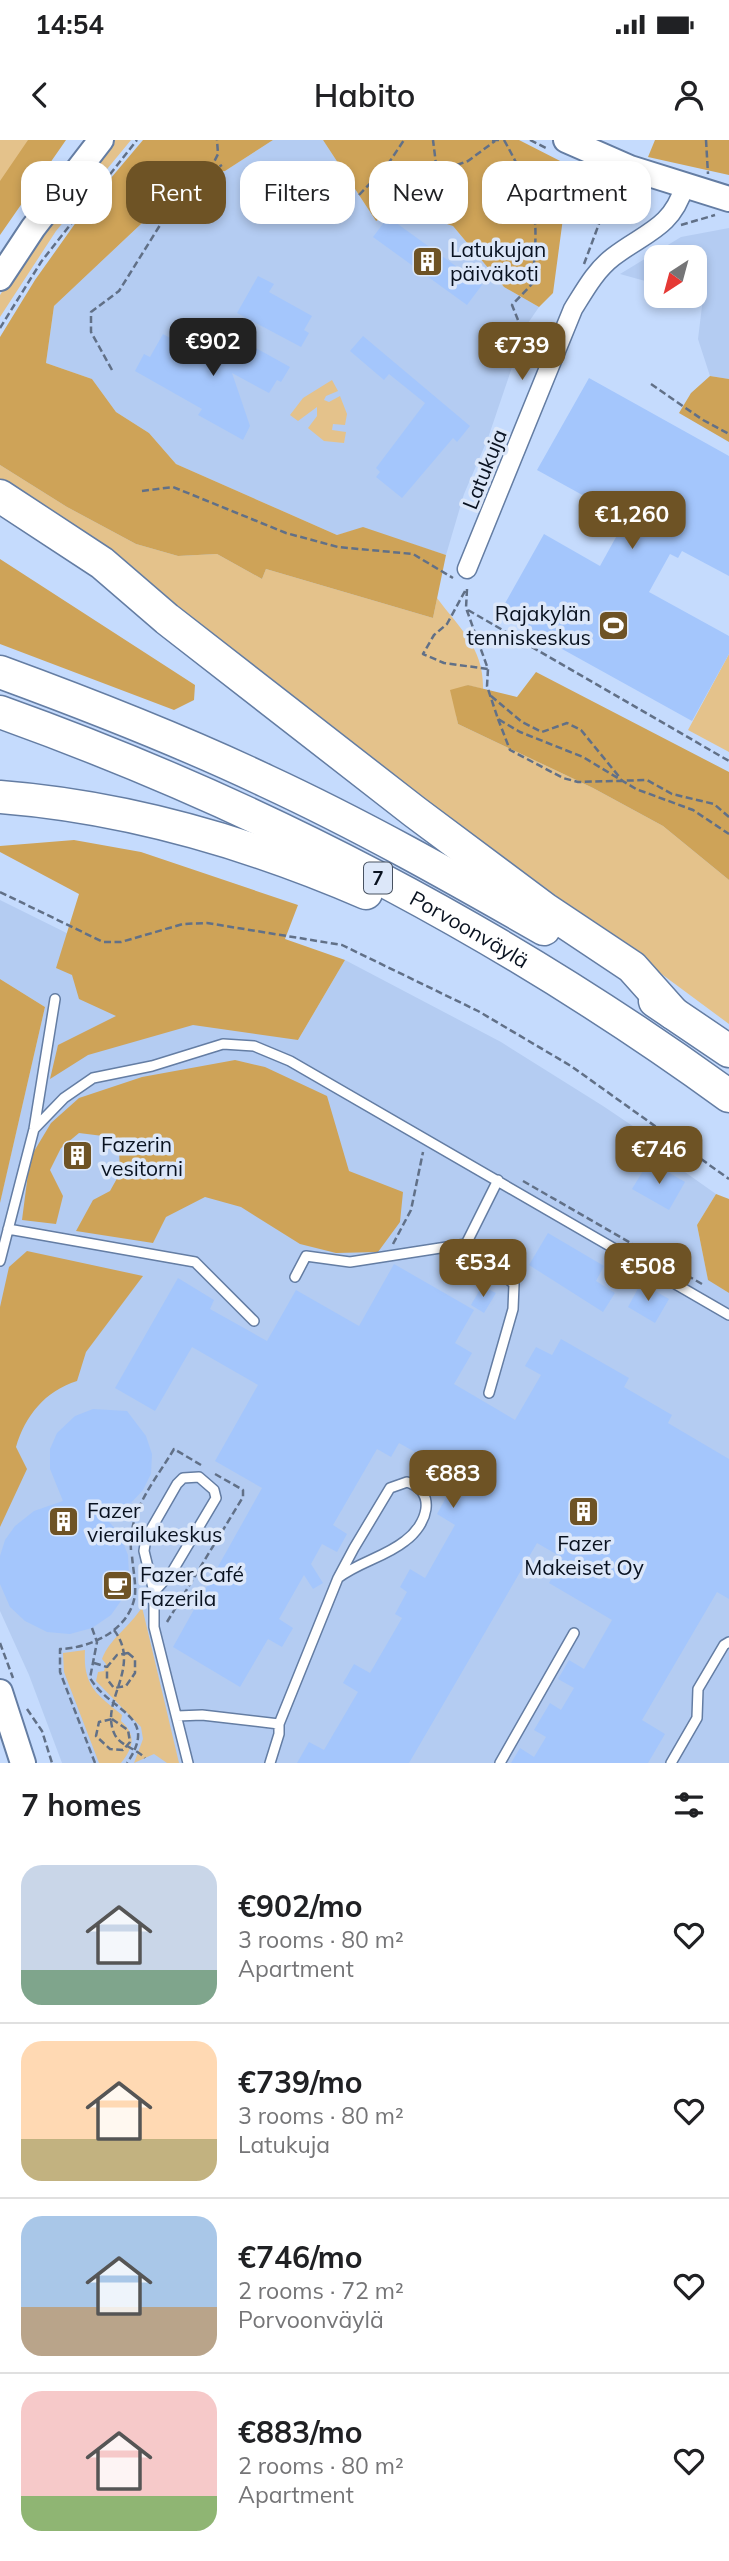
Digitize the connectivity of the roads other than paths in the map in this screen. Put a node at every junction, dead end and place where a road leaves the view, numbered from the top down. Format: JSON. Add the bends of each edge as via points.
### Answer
{"nodes":[{"id":1,"x":101,"y":140,"type":"edge"},
{"id":2,"x":566,"y":140,"type":"edge"},
{"id":3,"x":684,"y":187,"type":"junction"},
{"id":4,"x":724,"y":206,"type":"edge"},
{"id":5,"x":0,"y":278,"type":"edge"},
{"id":6,"x":0,"y":496,"type":"edge"},
{"id":7,"x":462,"y":575,"type":"road end"},
{"id":8,"x":0,"y":672,"type":"edge"},
{"id":9,"x":0,"y":712,"type":"edge"},
{"id":10,"x":0,"y":797,"type":"edge"},
{"id":11,"x":535,"y":966,"type":"junction"},
{"id":12,"x":55,"y":999,"type":"dead end"},
{"id":13,"x":673,"y":1013,"type":"junction"},
{"id":14,"x":729,"y":1051,"type":"edge"},
{"id":15,"x":729,"y":1096,"type":"edge"},
{"id":16,"x":34,"y":1129,"type":"junction"},
{"id":17,"x":498,"y":1180,"type":"junction"},
{"id":18,"x":8,"y":1229,"type":"junction"},
{"id":19,"x":467,"y":1244,"type":"junction"},
{"id":20,"x":0,"y":1261,"type":"edge"},
{"id":21,"x":295,"y":1277,"type":"dead end"},
{"id":22,"x":729,"y":1315,"type":"edge"},
{"id":23,"x":254,"y":1321,"type":"dead end"},
{"id":24,"x":489,"y":1393,"type":"dead end"},
{"id":25,"x":338,"y":1578,"type":"junction"},
{"id":26,"x":154,"y":1592,"type":"junction"},
{"id":27,"x":574,"y":1633,"type":"dead end"},
{"id":28,"x":729,"y":1642,"type":"edge"},
{"id":29,"x":0,"y":1692,"type":"edge"},
{"id":30,"x":177,"y":1716,"type":"junction"},
{"id":31,"x":279,"y":1724,"type":"junction"},
{"id":32,"x":23,"y":1763,"type":"edge"},
{"id":33,"x":188,"y":1763,"type":"edge"},
{"id":34,"x":270,"y":1763,"type":"edge"},
{"id":35,"x":500,"y":1763,"type":"edge"},
{"id":36,"x":671,"y":1763,"type":"edge"}],
"edges":[{"from":1,"to":5,"type":"main road"},
{"from":2,"to":3,"type":"main road"},
{"from":3,"to":4,"type":"main road"},
{"from":3,"to":7,"type":"street","name":"Latukuja","via":[[673,215],[603,266],[573,309]]},
{"from":6,"to":13,"type":"highway","via":[[102,564],[415,812],[632,967]]},
{"from":8,"to":13,"type":"highway","name":"Porvoonväylä","number":"7","via":[[201,751],[341,817],[545,930]]},
{"from":9,"to":11,"type":"highway","name":"Porvoonväylä","number":"7","via":[[220,800],[371,874]]},
{"from":10,"to":11,"type":"highway","via":[[96,808],[213,835],[342,883]]},
{"from":11,"to":15,"type":"highway","name":"Porvoonväylä","number":"7"},
{"from":12,"to":16,"type":"lane"},
{"from":13,"to":14,"type":"highway","name":"Porvoonväylä","number":"7"},
{"from":16,"to":17,"type":"lane","via":[[64,1098],[93,1079],[223,1044],[254,1046],[290,1061]]},
{"from":16,"to":18,"type":"lane"},
{"from":17,"to":19,"type":"lane"},
{"from":17,"to":22,"type":"lane"},
{"from":18,"to":20,"type":"lane"},
{"from":18,"to":23,"type":"lane","via":[[195,1262]]},
{"from":19,"to":21,"type":"lane","via":[[350,1262],[306,1256]]},
{"from":19,"to":24,"type":"lane","via":[[514,1284],[513,1310]]},
{"from":25,"to":25,"type":"lane","via":[[390,1488],[407,1482],[421,1488],[428,1503],[411,1535]]},
{"from":25,"to":31,"type":"lane"},
{"from":26,"to":26,"type":"lane","via":[[172,1573],[216,1498],[199,1477],[183,1478],[146,1538],[146,1569]]},
{"from":26,"to":30,"type":"lane","via":[[154,1627]]},
{"from":27,"to":35,"type":"lane"},
{"from":28,"to":36,"type":"lane","via":[[698,1689],[697,1718]]},
{"from":29,"to":32,"type":"main road"},
{"from":30,"to":31,"type":"lane"},
{"from":30,"to":33,"type":"lane"},
{"from":31,"to":34,"type":"lane"}]}
